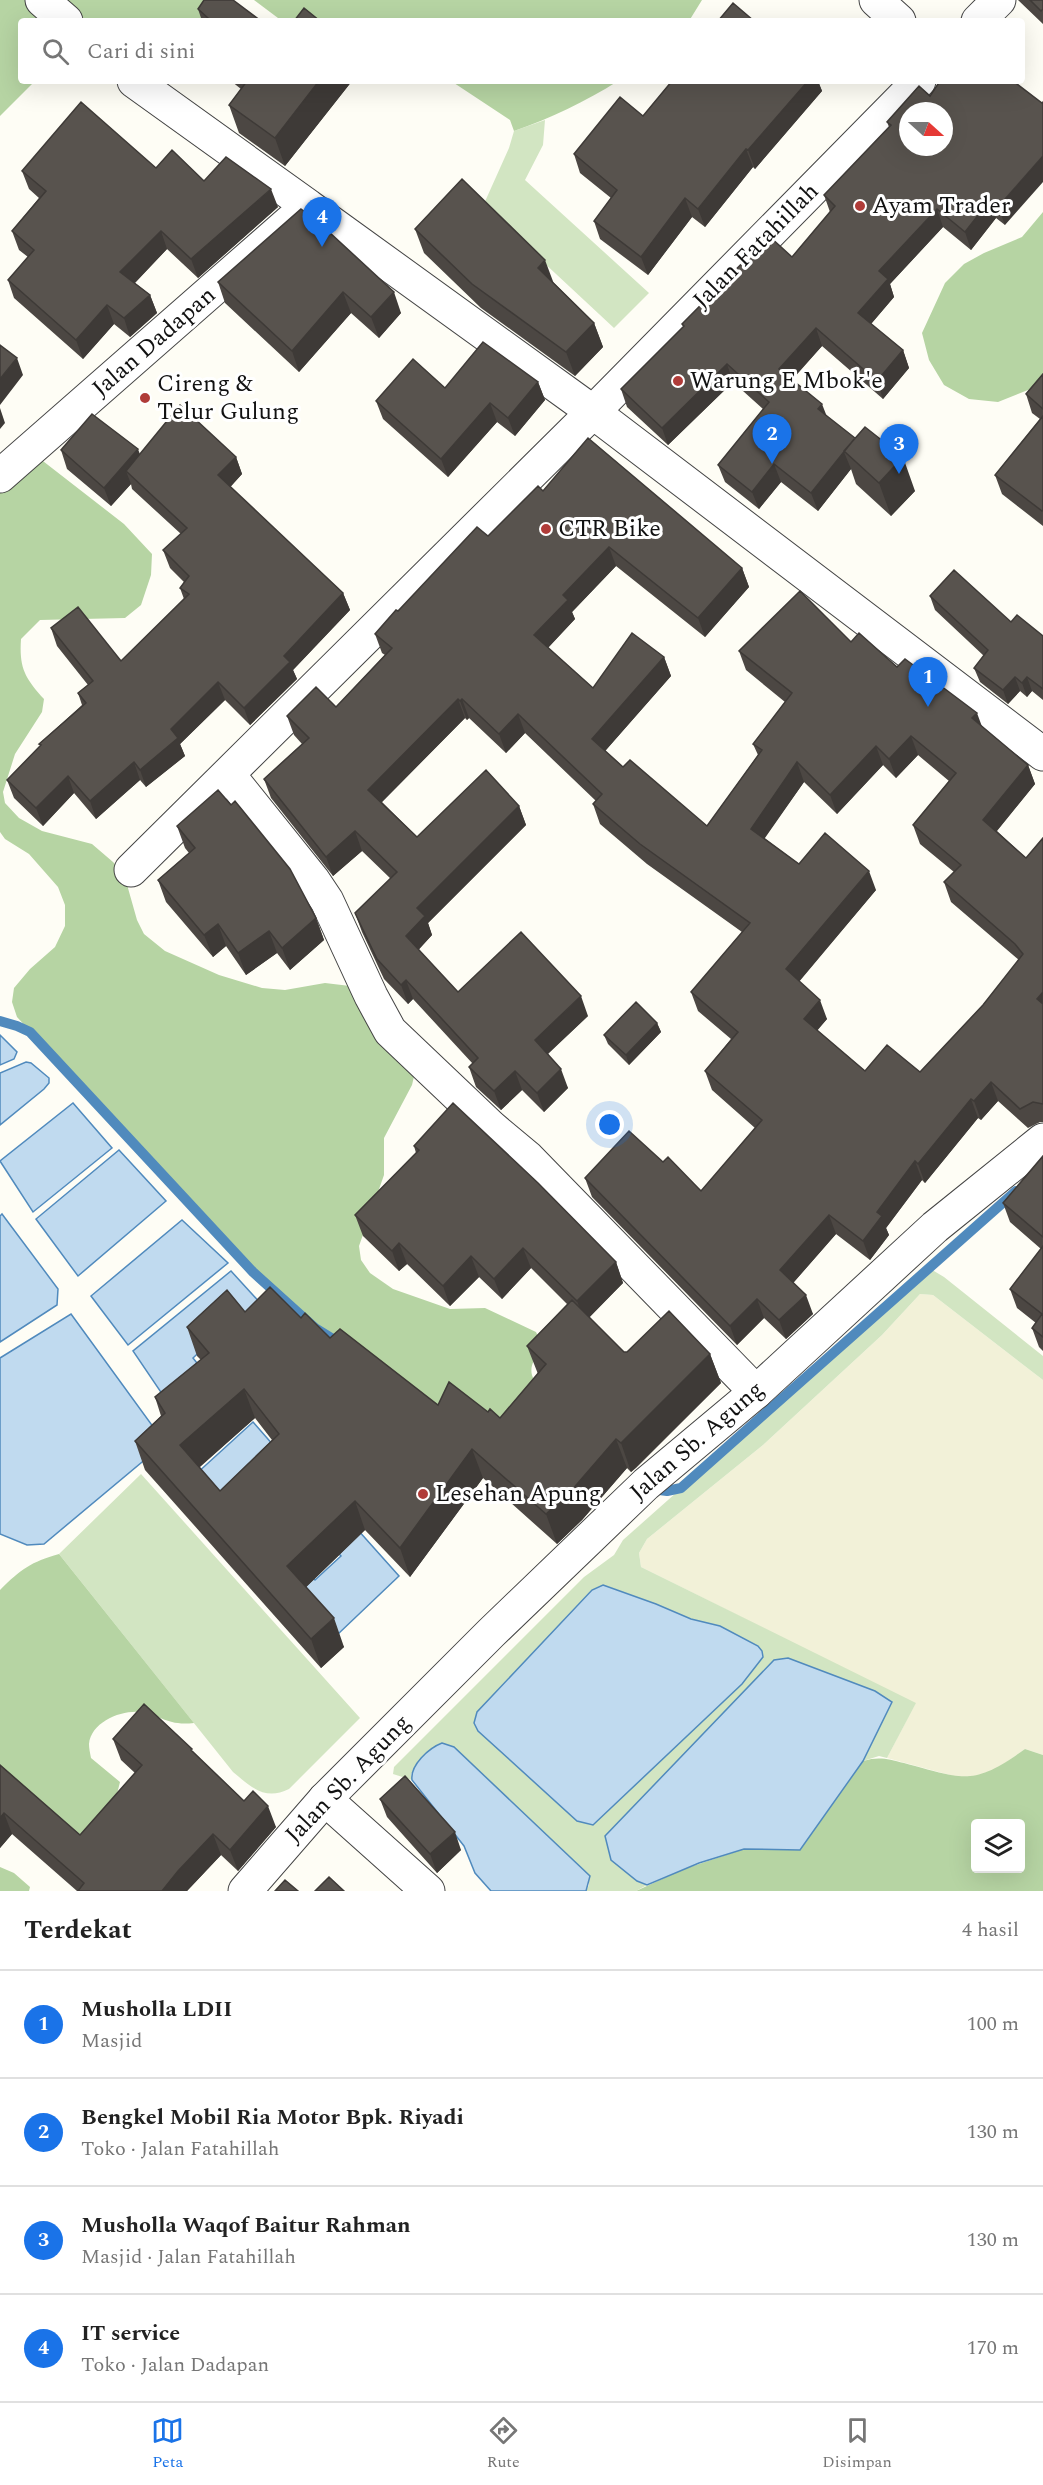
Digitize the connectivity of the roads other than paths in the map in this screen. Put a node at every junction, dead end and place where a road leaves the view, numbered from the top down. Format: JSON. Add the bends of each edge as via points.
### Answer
{"nodes":[{"id":1,"x":42,"y":0,"type":"edge"},
{"id":2,"x":876,"y":0,"type":"edge"},
{"id":3,"x":999,"y":0,"type":"edge"},
{"id":4,"x":63,"y":18,"type":"edge"},
{"id":5,"x":896,"y":18,"type":"edge"},
{"id":6,"x":981,"y":18,"type":"edge"},
{"id":7,"x":138,"y":84,"type":"edge"},
{"id":8,"x":916,"y":84,"type":"edge"},
{"id":9,"x":308,"y":206,"type":"junction"},
{"id":10,"x":593,"y":412,"type":"junction"},
{"id":11,"x":0,"y":477,"type":"edge"},
{"id":12,"x":1043,"y":754,"type":"edge"},
{"id":13,"x":228,"y":774,"type":"junction"},
{"id":14,"x":131,"y":870,"type":"dead end"},
{"id":15,"x":1043,"y":1140,"type":"edge"},
{"id":16,"x":756,"y":1392,"type":"junction"},
{"id":17,"x":325,"y":1799,"type":"junction"},
{"id":18,"x":245,"y":1891,"type":"edge"},
{"id":19,"x":428,"y":1891,"type":"edge"}],
"edges":[{"from":1,"to":4,"type":"street"},
{"from":2,"to":5,"type":"street"},
{"from":3,"to":6,"type":"street"},
{"from":7,"to":9,"type":"street"},
{"from":8,"to":10,"type":"street","name":"Jalan Fatahillah"},
{"from":9,"to":10,"type":"street"},
{"from":9,"to":11,"type":"street","name":"Jalan Dadapan"},
{"from":10,"to":12,"type":"street"},
{"from":10,"to":13,"type":"street","name":"Jalan Fatahillah"},
{"from":13,"to":14,"type":"street","name":"Jalan Fatahillah"},
{"from":13,"to":16,"type":"street","via":[[327,901],[390,1031],[528,1158]]},
{"from":15,"to":16,"type":"street","name":"Jalan Sb. Agung","via":[[935,1227]]},
{"from":16,"to":17,"type":"street","name":"Jalan Sb. Agung","via":[[646,1484]]},
{"from":17,"to":18,"type":"street","name":"Jalan Sb. Agung"},
{"from":17,"to":19,"type":"street"}]}
